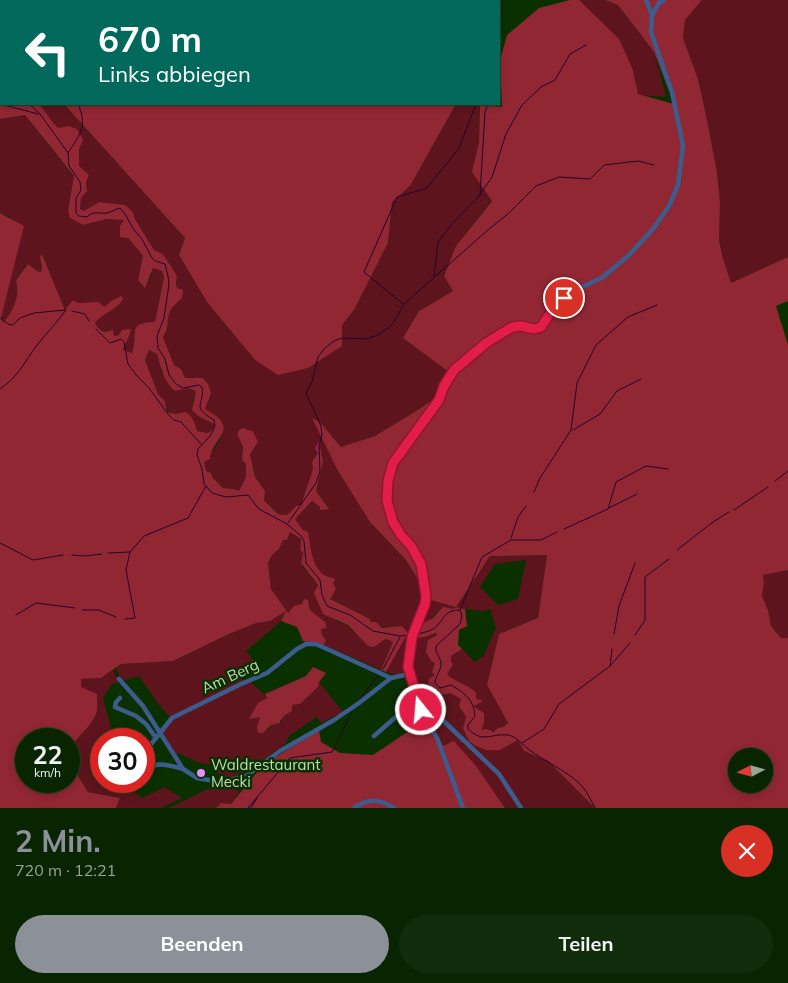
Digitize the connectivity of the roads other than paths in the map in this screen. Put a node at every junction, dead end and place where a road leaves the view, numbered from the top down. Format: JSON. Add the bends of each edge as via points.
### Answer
{"nodes":[{"id":1,"x":646,"y":0,"type":"edge"},
{"id":2,"x":664,"y":0,"type":"edge"},
{"id":3,"x":652,"y":15,"type":"junction"},
{"id":4,"x":409,"y":674,"type":"junction"},
{"id":5,"x":391,"y":678,"type":"junction"},
{"id":6,"x":119,"y":679,"type":"dead end"},
{"id":7,"x":120,"y":698,"type":"dead end"},
{"id":8,"x":418,"y":702,"type":"junction"},
{"id":9,"x":160,"y":733,"type":"junction"},
{"id":10,"x":374,"y":736,"type":"dead end"},
{"id":11,"x":156,"y":738,"type":"joint"},
{"id":12,"x":155,"y":765,"type":"edge"},
{"id":13,"x":183,"y":769,"type":"junction"},
{"id":14,"x":354,"y":808,"type":"edge"},
{"id":15,"x":394,"y":808,"type":"edge"},
{"id":16,"x":462,"y":808,"type":"edge"},
{"id":17,"x":521,"y":808,"type":"edge"}],
"edges":[{"from":1,"to":3,"type":"street"},
{"from":2,"to":3,"type":"street"},
{"from":3,"to":4,"type":"street","via":[[651,32],[672,92],[683,146],[678,185],[669,206],[629,256],[603,277],[564,298],[541,327],[512,327],[486,343],[454,370],[439,400],[393,463],[387,501],[393,522],[421,564],[426,596],[409,652]]},
{"from":4,"to":5,"type":"street"},
{"from":4,"to":8,"type":"street"},
{"from":5,"to":9,"type":"street","name":"Am Berg","via":[[316,644],[306,644],[267,673],[172,718]]},
{"from":5,"to":13,"type":"street","via":[[334,720],[280,750],[246,776],[220,782],[197,778]]},
{"from":6,"to":9,"type":"street","via":[[143,706]]},
{"from":7,"to":11,"type":"street","via":[[115,707],[136,716]]},
{"from":8,"to":10,"type":"street"},
{"from":8,"to":16,"type":"street","via":[[437,738]]},
{"from":8,"to":17,"type":"street","via":[[432,710],[499,774]]},
{"from":9,"to":11,"type":"street","name":"Am Berg"},
{"from":9,"to":13,"type":"street"},
{"from":12,"to":13,"type":"street"},
{"from":14,"to":15,"type":"street","via":[[371,800]]}]}
